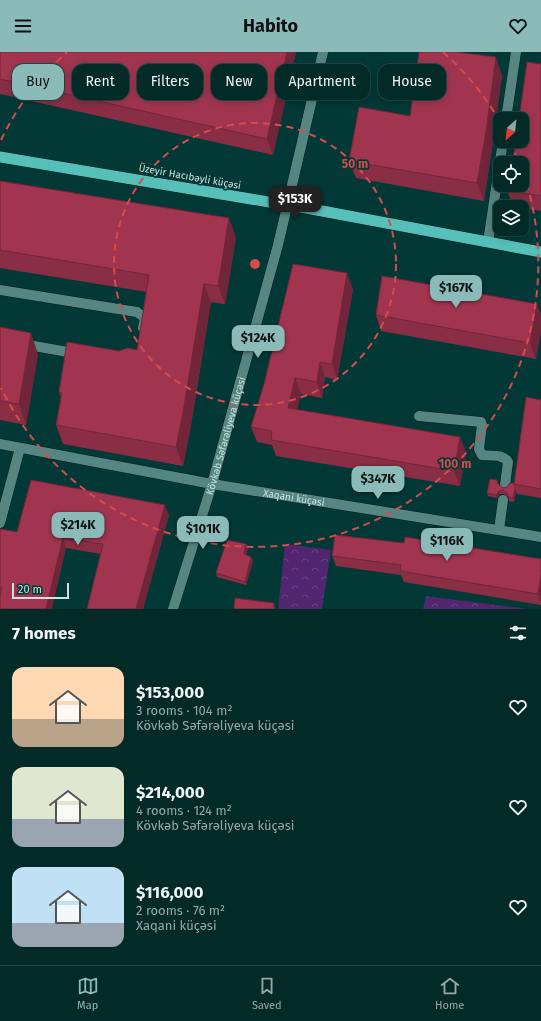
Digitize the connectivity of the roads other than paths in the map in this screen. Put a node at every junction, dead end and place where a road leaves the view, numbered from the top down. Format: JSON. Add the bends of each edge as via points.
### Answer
{"nodes":[{"id":1,"x":323,"y":52,"type":"edge"},
{"id":2,"x":516,"y":52,"type":"edge"},
{"id":3,"x":507,"y":112,"type":"edge"},
{"id":4,"x":502,"y":148,"type":"edge"},
{"id":5,"x":0,"y":157,"type":"edge"},
{"id":6,"x":287,"y":205,"type":"junction"},
{"id":7,"x":488,"y":242,"type":"junction"},
{"id":8,"x":541,"y":252,"type":"edge"},
{"id":9,"x":0,"y":290,"type":"edge"},
{"id":10,"x":141,"y":338,"type":"edge"},
{"id":11,"x":0,"y":340,"type":"edge"},
{"id":12,"x":89,"y":356,"type":"edge"},
{"id":13,"x":419,"y":416,"type":"dead end"},
{"id":14,"x":0,"y":444,"type":"edge"},
{"id":15,"x":20,"y":448,"type":"junction"},
{"id":16,"x":212,"y":484,"type":"junction"},
{"id":17,"x":505,"y":485,"type":"dead end"},
{"id":18,"x":503,"y":500,"type":"dead end"},
{"id":19,"x":0,"y":523,"type":"edge"},
{"id":20,"x":499,"y":530,"type":"junction"},
{"id":21,"x":541,"y":537,"type":"edge"},
{"id":22,"x":174,"y":609,"type":"edge"}],
"edges":[{"from":1,"to":6,"type":"street","name":"Kövkəb Səfərəliyeva küçəsi"},
{"from":2,"to":3,"type":"street"},
{"from":4,"to":7,"type":"street"},
{"from":5,"to":6,"type":"highway","name":"Üzeyir Hacıbəyli küçəsi"},
{"from":6,"to":7,"type":"highway","name":"Üzeyir Hacıbəyli küçəsi"},
{"from":6,"to":16,"type":"street","name":"Kövkəb Səfərəliyeva küçəsi"},
{"from":7,"to":8,"type":"highway","name":"Üzeyir Hacıbəyli küçəsi"},
{"from":9,"to":10,"type":"street","via":[[137,312],[145,318]]},
{"from":11,"to":12,"type":"street"},
{"from":13,"to":17,"type":"street","via":[[481,422],[479,453],[506,459],[508,462]]},
{"from":14,"to":15,"type":"street","name":"Xaqani küçəsi"},
{"from":15,"to":16,"type":"street","name":"Xaqani küçəsi"},
{"from":15,"to":19,"type":"street"},
{"from":16,"to":20,"type":"street","name":"Xaqani küçəsi"},
{"from":16,"to":22,"type":"street","name":"Kövkəb Səfərəliyeva küçəsi"},
{"from":18,"to":20,"type":"street"},
{"from":20,"to":21,"type":"street","name":"Xaqani küçəsi"}]}
